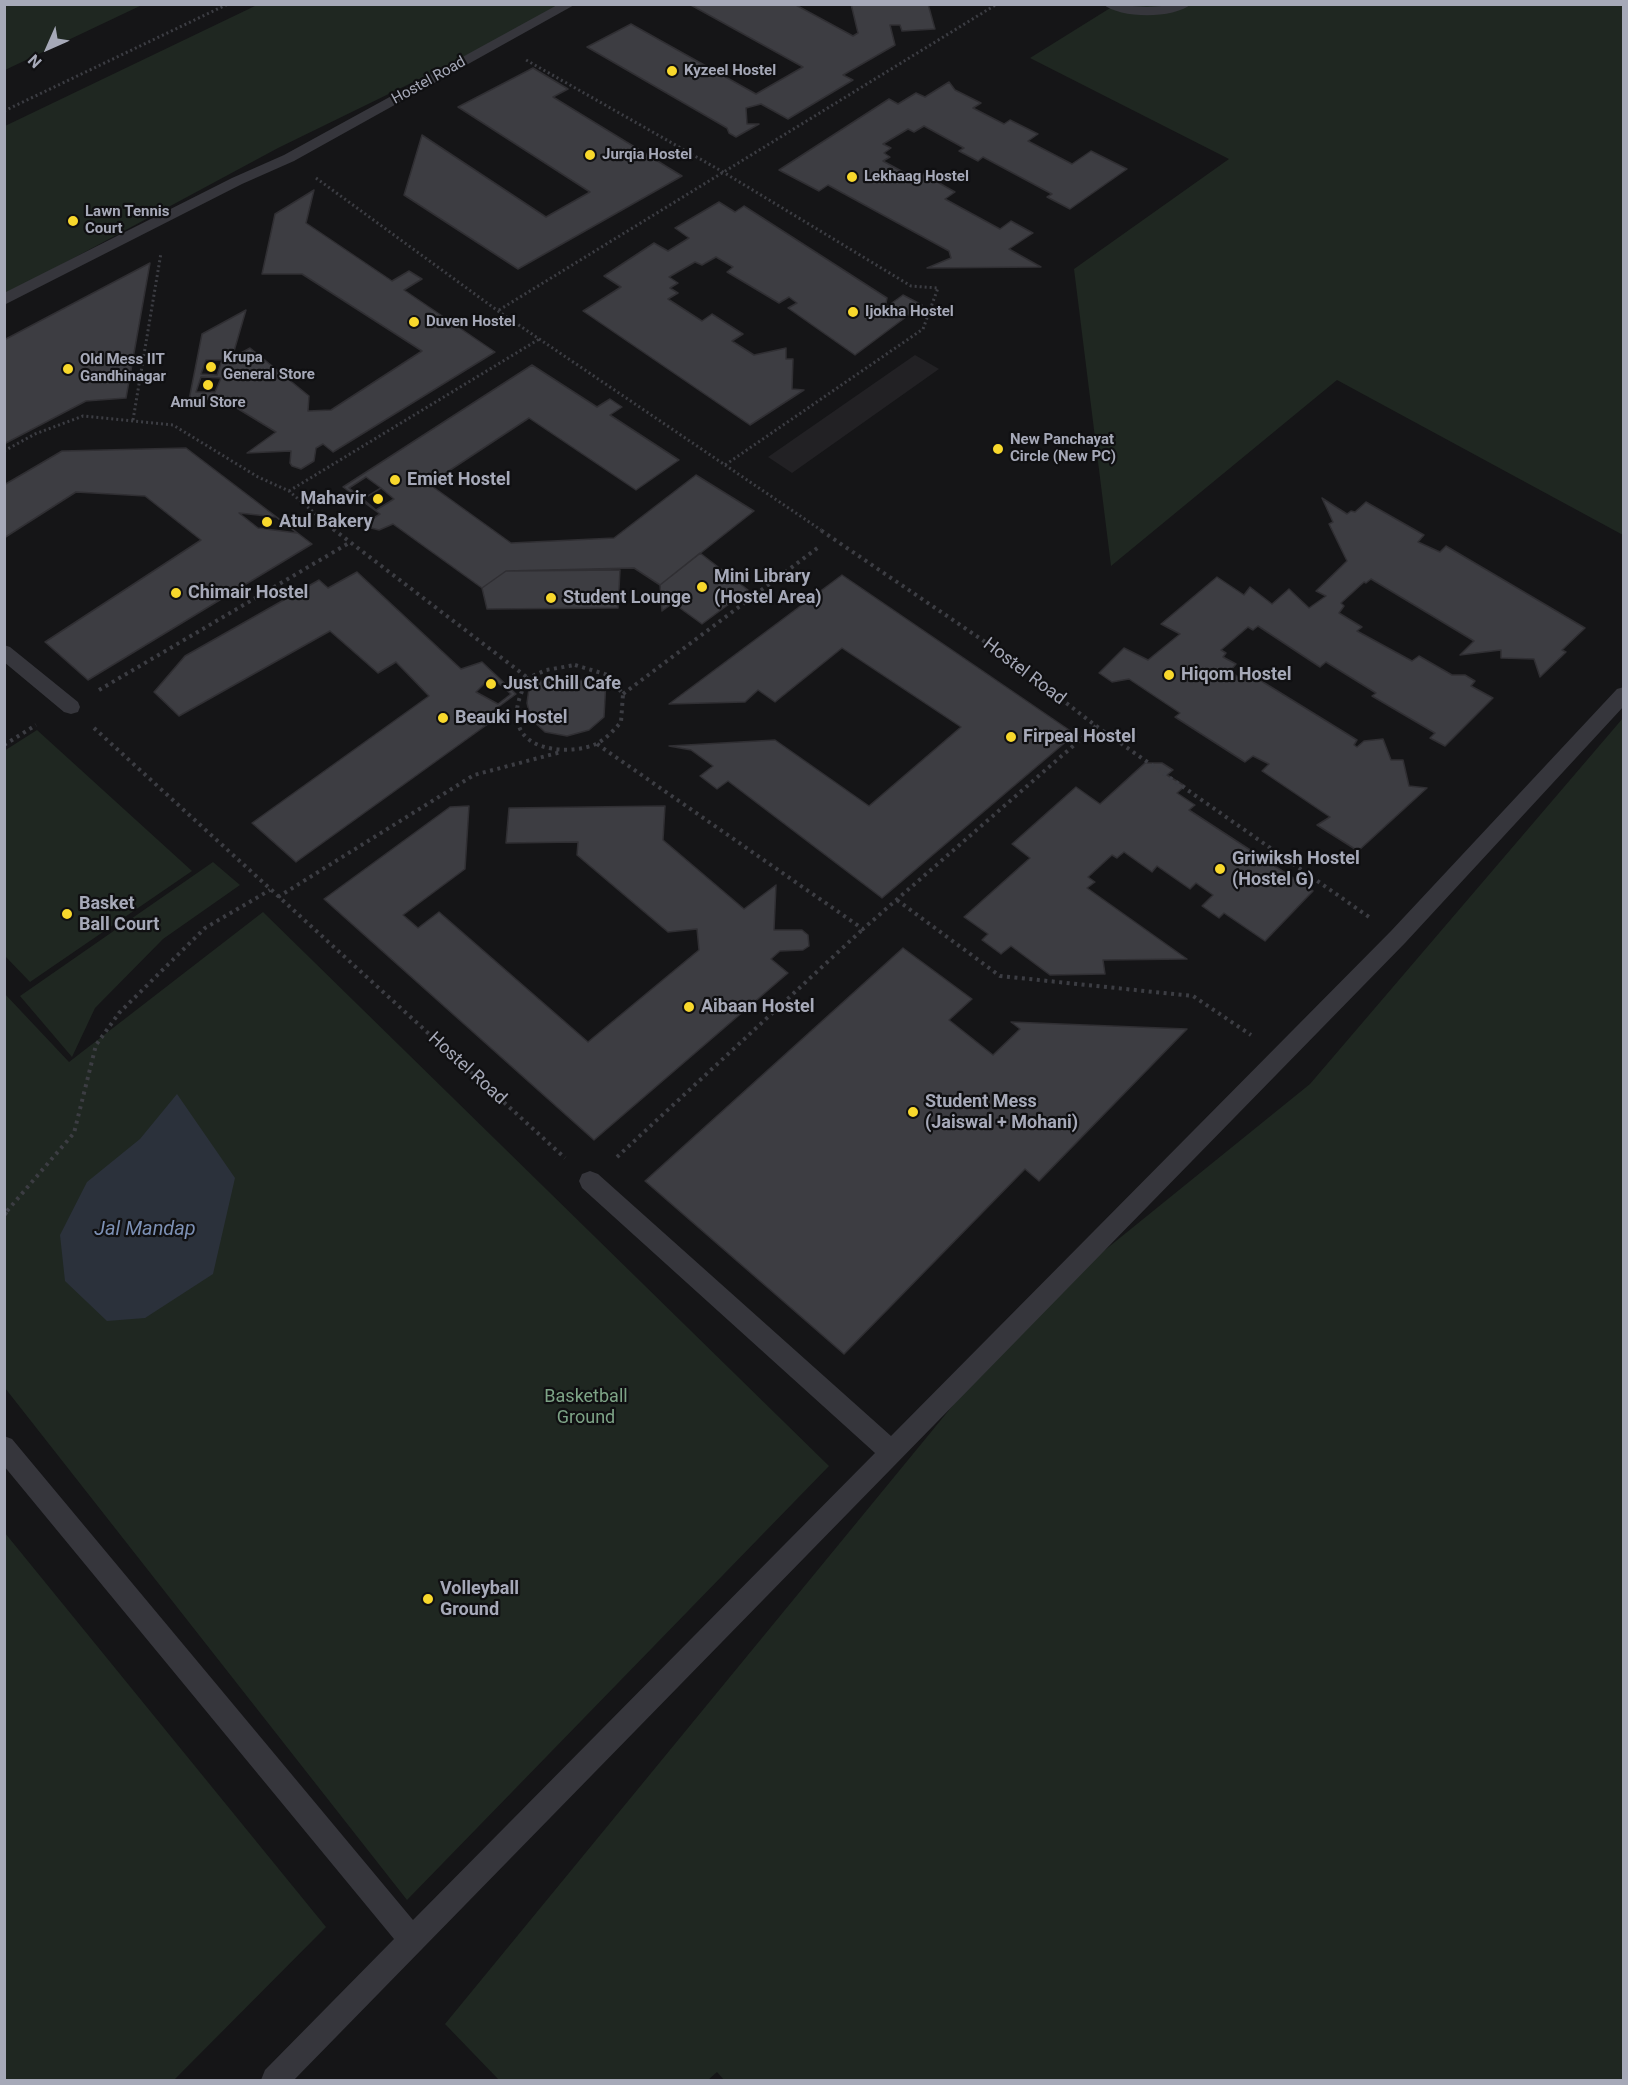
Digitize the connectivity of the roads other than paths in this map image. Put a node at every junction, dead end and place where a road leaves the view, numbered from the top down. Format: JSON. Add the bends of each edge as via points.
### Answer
{"nodes":[{"id":1,"x":570,"y":4,"type":"edge"},
{"id":2,"x":1109,"y":4,"type":"edge"},
{"id":3,"x":1185,"y":4,"type":"edge"},
{"id":4,"x":4,"y":300,"type":"edge"},
{"id":5,"x":4,"y":652,"type":"edge"},
{"id":6,"x":1623,"y":694,"type":"edge"},
{"id":7,"x":71,"y":707,"type":"road end"},
{"id":8,"x":590,"y":1181,"type":"road end"},
{"id":9,"x":4,"y":1447,"type":"edge"},
{"id":10,"x":891,"y":1452,"type":"junction"},
{"id":11,"x":412,"y":1940,"type":"junction"},
{"id":12,"x":274,"y":2080,"type":"edge"}],
"edges":[{"from":1,"to":4,"type":"lane","name":"Hostel Road","via":[[289,158]]},
{"from":2,"to":3,"type":"lane","via":[[1124,10],[1165,11]]},
{"from":5,"to":7,"type":"lane"},
{"from":6,"to":10,"type":"lane","via":[[1398,937]]},
{"from":8,"to":10,"type":"lane"},
{"from":9,"to":11,"type":"lane"},
{"from":10,"to":11,"type":"lane"},
{"from":11,"to":12,"type":"lane"}]}
